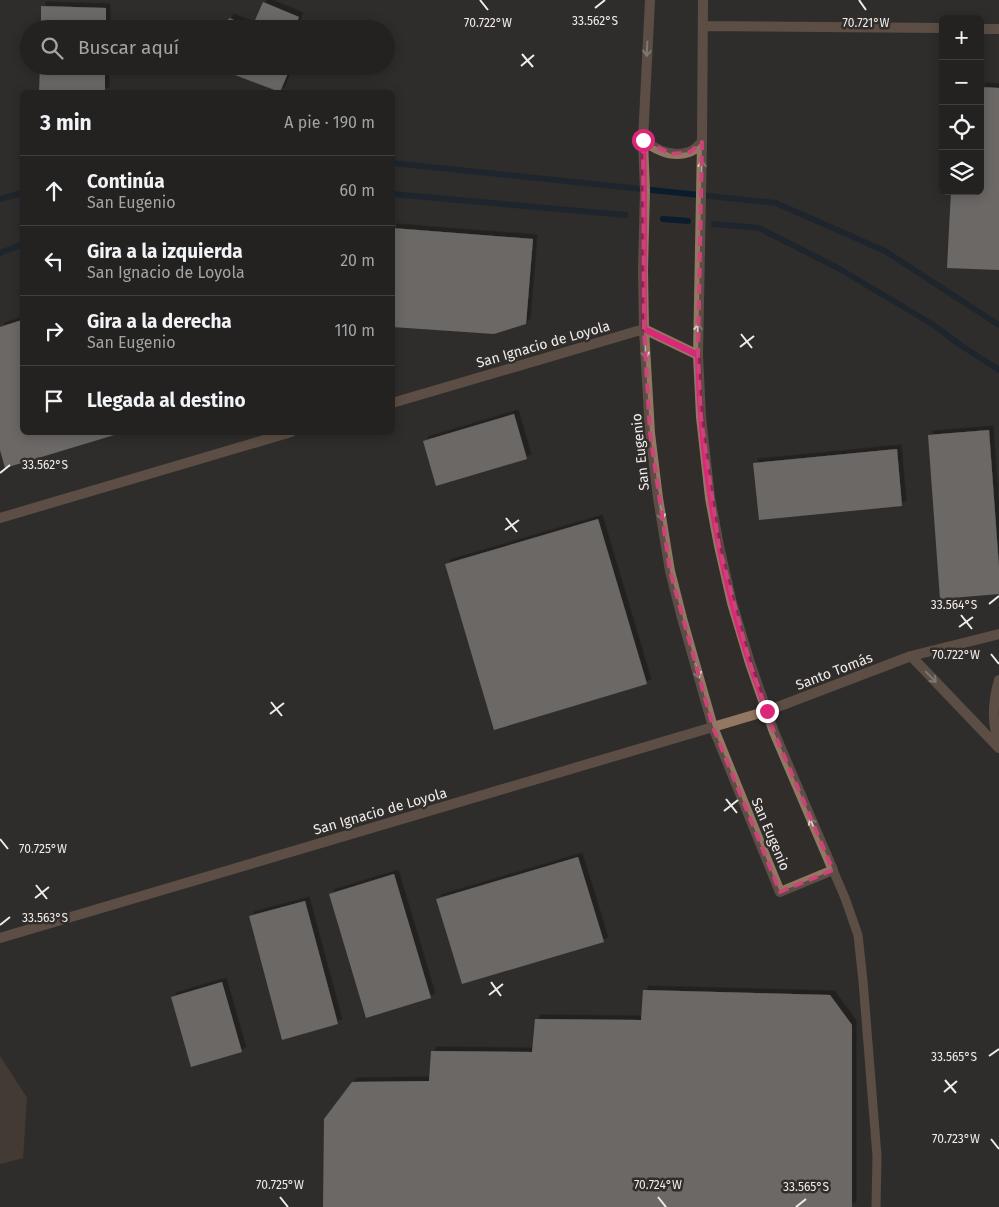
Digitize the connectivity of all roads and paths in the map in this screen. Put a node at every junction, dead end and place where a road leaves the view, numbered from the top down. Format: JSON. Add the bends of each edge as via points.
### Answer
{"nodes":[{"id":1,"x":650,"y":0,"type":"edge"},
{"id":2,"x":703,"y":0,"type":"edge"},
{"id":3,"x":703,"y":26,"type":"junction"},
{"id":4,"x":939,"y":28,"type":"edge"},
{"id":5,"x":984,"y":29,"type":"edge"},
{"id":6,"x":999,"y":29,"type":"edge"},
{"id":7,"x":643,"y":140,"type":"junction"},
{"id":8,"x":702,"y":142,"type":"junction"},
{"id":9,"x":644,"y":329,"type":"junction"},
{"id":10,"x":698,"y":355,"type":"junction"},
{"id":11,"x":395,"y":402,"type":"edge"},
{"id":12,"x":281,"y":435,"type":"edge"},
{"id":13,"x":0,"y":518,"type":"edge"},
{"id":14,"x":999,"y":634,"type":"edge"},
{"id":15,"x":911,"y":656,"type":"junction"},
{"id":16,"x":999,"y":680,"type":"edge"},
{"id":17,"x":767,"y":711,"type":"junction"},
{"id":18,"x":714,"y":727,"type":"junction"},
{"id":19,"x":999,"y":742,"type":"edge"},
{"id":20,"x":999,"y":748,"type":"edge"},
{"id":21,"x":833,"y":870,"type":"junction"},
{"id":22,"x":0,"y":938,"type":"edge"},
{"id":23,"x":876,"y":1207,"type":"edge"}],
"edges":[{"from":1,"to":7,"type":"street","name":"San Eugenio","one_way":true},
{"from":2,"to":3,"type":"street"},
{"from":3,"to":4,"type":"street"},
{"from":3,"to":8,"type":"street"},
{"from":5,"to":6,"type":"street"},
{"from":7,"to":8,"type":"street","via":[[656,150],[671,154],[690,152]]},
{"from":7,"to":9,"type":"street","name":"San Eugenio"},
{"from":10,"to":8,"type":"street","one_way":true},
{"from":9,"to":10,"type":"street"},
{"from":9,"to":11,"type":"street","name":"San Ignacio de Loyola"},
{"from":9,"to":18,"type":"street","name":"San Eugenio","one_way":true,"via":[[650,432],[670,571]]},
{"from":10,"to":17,"type":"street","via":[[706,472],[719,546],[739,630]]},
{"from":12,"to":13,"type":"street"},
{"from":14,"to":15,"type":"street","name":"Santo Tomás"},
{"from":15,"to":17,"type":"street","name":"Santo Tomás"},
{"from":15,"to":20,"type":"street","one_way":true},
{"from":16,"to":19,"type":"street","via":[[994,712]]},
{"from":17,"to":18,"type":"street","name":"San Ignacio de Loyola"},
{"from":21,"to":17,"type":"street","one_way":true},
{"from":18,"to":21,"type":"street","name":"San Eugenio","via":[[780,892]]},
{"from":18,"to":22,"type":"street","name":"San Ignacio de Loyola"},
{"from":21,"to":23,"type":"lane","via":[[858,935],[876,1156]]}]}
